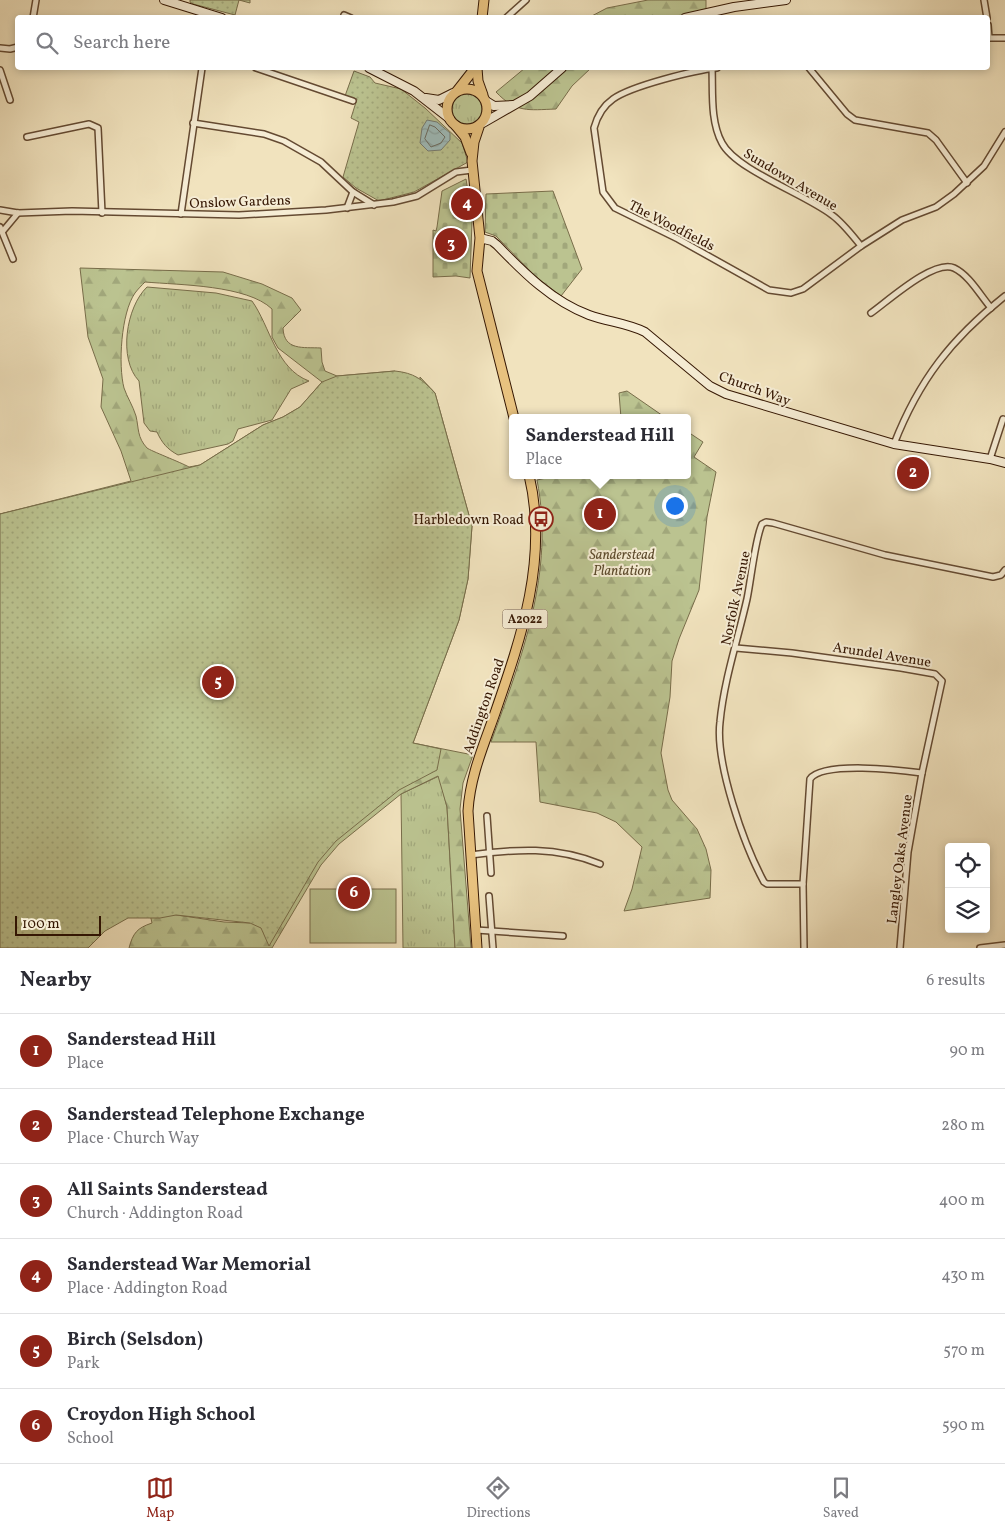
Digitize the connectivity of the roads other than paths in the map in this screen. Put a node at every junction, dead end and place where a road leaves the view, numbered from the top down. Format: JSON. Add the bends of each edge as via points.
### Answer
{"nodes":[{"id":1,"x":36,"y":0,"type":"edge"},
{"id":2,"x":164,"y":0,"type":"edge"},
{"id":3,"x":484,"y":0,"type":"edge"},
{"id":4,"x":526,"y":0,"type":"edge"},
{"id":5,"x":786,"y":0,"type":"edge"},
{"id":6,"x":984,"y":0,"type":"edge"},
{"id":7,"x":185,"y":3,"type":"edge"},
{"id":8,"x":733,"y":3,"type":"edge"},
{"id":9,"x":712,"y":14,"type":"edge"},
{"id":10,"x":34,"y":15,"type":"edge"},
{"id":11,"x":210,"y":15,"type":"edge"},
{"id":12,"x":482,"y":15,"type":"edge"},
{"id":13,"x":509,"y":15,"type":"edge"},
{"id":14,"x":986,"y":15,"type":"edge"},
{"id":15,"x":990,"y":38,"type":"edge"},
{"id":16,"x":1005,"y":38,"type":"edge"},
{"id":17,"x":0,"y":48,"type":"edge"},
{"id":18,"x":15,"y":48,"type":"edge"},
{"id":19,"x":0,"y":70,"type":"edge"},
{"id":20,"x":202,"y":70,"type":"edge"},
{"id":21,"x":262,"y":70,"type":"edge"},
{"id":22,"x":374,"y":70,"type":"edge"},
{"id":23,"x":474,"y":70,"type":"edge"},
{"id":24,"x":476,"y":70,"type":"edge"},
{"id":25,"x":560,"y":70,"type":"edge"},
{"id":26,"x":704,"y":70,"type":"edge"},
{"id":27,"x":712,"y":70,"type":"edge"},
{"id":28,"x":811,"y":70,"type":"edge"},
{"id":29,"x":455,"y":92,"type":"junction"},
{"id":30,"x":422,"y":97,"type":"junction"},
{"id":31,"x":485,"y":99,"type":"junction"},
{"id":32,"x":10,"y":100,"type":"dead end"},
{"id":33,"x":353,"y":102,"type":"dead end"},
{"id":34,"x":515,"y":105,"type":"junction"},
{"id":35,"x":451,"y":121,"type":"junction"},
{"id":36,"x":193,"y":123,"type":"junction"},
{"id":37,"x":481,"y":125,"type":"junction"},
{"id":38,"x":1005,"y":132,"type":"edge"},
{"id":39,"x":27,"y":137,"type":"dead end"},
{"id":40,"x":472,"y":165,"type":"junction"},
{"id":41,"x":967,"y":183,"type":"junction"},
{"id":42,"x":353,"y":192,"type":"junction"},
{"id":43,"x":374,"y":204,"type":"junction"},
{"id":44,"x":347,"y":208,"type":"junction"},
{"id":45,"x":0,"y":210,"type":"edge"},
{"id":46,"x":18,"y":213,"type":"junction"},
{"id":47,"x":102,"y":213,"type":"junction"},
{"id":48,"x":181,"y":214,"type":"junction"},
{"id":49,"x":2,"y":229,"type":"edge"},
{"id":50,"x":480,"y":238,"type":"junction"},
{"id":51,"x":861,"y":246,"type":"junction"},
{"id":52,"x":13,"y":258,"type":"dead end"},
{"id":53,"x":1005,"y":296,"type":"edge"},
{"id":54,"x":991,"y":308,"type":"junction"},
{"id":55,"x":871,"y":313,"type":"dead end"},
{"id":56,"x":513,"y":414,"type":"edge"},
{"id":57,"x":1003,"y":419,"type":"dead end"},
{"id":58,"x":894,"y":444,"type":"junction"},
{"id":59,"x":990,"y":459,"type":"junction"},
{"id":60,"x":1005,"y":463,"type":"edge"},
{"id":61,"x":532,"y":479,"type":"edge"},
{"id":62,"x":1005,"y":570,"type":"edge"},
{"id":63,"x":736,"y":648,"type":"junction"},
{"id":64,"x":922,"y":773,"type":"junction"},
{"id":65,"x":487,"y":816,"type":"dead end"},
{"id":66,"x":489,"y":852,"type":"junction"},
{"id":67,"x":470,"y":855,"type":"junction"},
{"id":68,"x":600,"y":864,"type":"dead end"},
{"id":69,"x":491,"y":873,"type":"dead end"},
{"id":70,"x":803,"y":884,"type":"junction"},
{"id":71,"x":489,"y":896,"type":"dead end"},
{"id":72,"x":476,"y":930,"type":"junction"},
{"id":73,"x":491,"y":931,"type":"junction"},
{"id":74,"x":563,"y":936,"type":"dead end"},
{"id":75,"x":1005,"y":945,"type":"edge"},
{"id":76,"x":477,"y":948,"type":"edge"},
{"id":77,"x":493,"y":948,"type":"edge"},
{"id":78,"x":804,"y":948,"type":"edge"},
{"id":79,"x":900,"y":948,"type":"edge"},
{"id":80,"x":980,"y":948,"type":"edge"}],
"edges":[{"from":1,"to":10,"type":"street"},
{"from":2,"to":7,"type":"street"},
{"from":3,"to":12,"type":"main road"},
{"from":4,"to":13,"type":"street"},
{"from":5,"to":8,"type":"street"},
{"from":6,"to":14,"type":"street"},
{"from":7,"to":11,"type":"street"},
{"from":8,"to":9,"type":"street"},
{"from":15,"to":16,"type":"street"},
{"from":17,"to":18,"type":"street"},
{"from":19,"to":32,"type":"street"},
{"from":20,"to":36,"type":"street"},
{"from":21,"to":33,"type":"street"},
{"from":22,"to":30,"type":"street"},
{"from":23,"to":29,"type":"main road"},
{"from":24,"to":31,"type":"main road"},
{"from":25,"to":34,"type":"street"},
{"from":26,"to":51,"type":"street","name":"The Woodfields","via":[[613,99],[596,118],[594,128],[603,192],[609,201],[623,213],[686,243],[769,290],[779,292],[791,293],[802,288]]},
{"from":27,"to":51,"type":"street","name":"Sundown Avenue","via":[[716,125],[722,143],[732,155],[751,170],[832,215]]},
{"from":28,"to":41,"type":"street","via":[[855,120],[928,133]]},
{"from":29,"to":30,"type":"street","via":[[436,100]]},
{"from":29,"to":31,"type":"main road","via":[[471,89]]},
{"from":29,"to":35,"type":"main road","via":[[446,107]]},
{"from":30,"to":35,"type":"street"},
{"from":31,"to":34,"type":"street","via":[[494,106]]},
{"from":31,"to":37,"type":"main road","via":[[488,111]]},
{"from":34,"to":37,"type":"street"},
{"from":35,"to":37,"type":"main road","via":[[466,128]]},
{"from":35,"to":40,"type":"main road","via":[[465,137]]},
{"from":36,"to":42,"type":"street","via":[[284,140],[321,162]]},
{"from":36,"to":48,"type":"street"},
{"from":37,"to":40,"type":"main road","via":[[474,142]]},
{"from":38,"to":41,"type":"street","name":"The Woodfields","via":[[984,166]]},
{"from":39,"to":47,"type":"street","via":[[89,124],[98,128]]},
{"from":40,"to":43,"type":"street","name":"Onslow Gardens","via":[[417,196]]},
{"from":40,"to":50,"type":"main road"},
{"from":41,"to":51,"type":"street","name":"The Woodfields","via":[[936,208],[902,220]]},
{"from":42,"to":43,"type":"street"},
{"from":42,"to":44,"type":"street"},
{"from":43,"to":44,"type":"street","name":"Onslow Gardens"},
{"from":44,"to":48,"type":"street","name":"Onslow Gardens","via":[[239,215]]},
{"from":45,"to":46,"type":"street","name":"Onslow Gardens"},
{"from":46,"to":47,"type":"street","name":"Onslow Gardens"},
{"from":46,"to":49,"type":"street"},
{"from":47,"to":48,"type":"street","name":"Onslow Gardens"},
{"from":49,"to":52,"type":"street"},
{"from":50,"to":56,"type":"main road","via":[[478,271]]},
{"from":50,"to":58,"type":"street","name":"Church Way","via":[[492,240],[532,280],[560,300],[588,315],[645,332],[710,386],[726,394]]},
{"from":53,"to":54,"type":"street"},
{"from":54,"to":55,"type":"street","via":[[962,274],[947,266],[937,267]]},
{"from":54,"to":58,"type":"street","via":[[960,335],[932,369]]},
{"from":57,"to":59,"type":"street"},
{"from":58,"to":59,"type":"street","name":"Church Way"},
{"from":59,"to":60,"type":"street","name":"Church Way"},
{"from":61,"to":67,"type":"main road","name":"Addington Road","number":"A2022","via":[[537,519],[533,586],[514,658],[471,786],[468,811]]},
{"from":62,"to":63,"type":"street","name":"Norfolk Avenue","via":[[993,577],[929,565],[766,522],[760,529]]},
{"from":63,"to":64,"type":"street","name":"Arundel Avenue","via":[[832,657],[940,676],[942,686]]},
{"from":63,"to":70,"type":"street","name":"Norfolk Avenue","via":[[719,723],[726,775],[746,840],[764,882]]},
{"from":64,"to":70,"type":"street","via":[[828,770],[812,776],[808,786]]},
{"from":64,"to":79,"type":"street","name":"Langley Oaks Avenue","via":[[908,852]]},
{"from":65,"to":66,"type":"street"},
{"from":66,"to":67,"type":"street"},
{"from":66,"to":68,"type":"street","via":[[543,849]]},
{"from":66,"to":69,"type":"street"},
{"from":67,"to":72,"type":"main road","name":"Addington Road","number":"A2022"},
{"from":70,"to":78,"type":"street"},
{"from":71,"to":73,"type":"street"},
{"from":72,"to":73,"type":"street"},
{"from":72,"to":76,"type":"main road","name":"Addington Road","number":"A2022"},
{"from":73,"to":74,"type":"street"},
{"from":73,"to":77,"type":"street"},
{"from":75,"to":80,"type":"street"}]}
